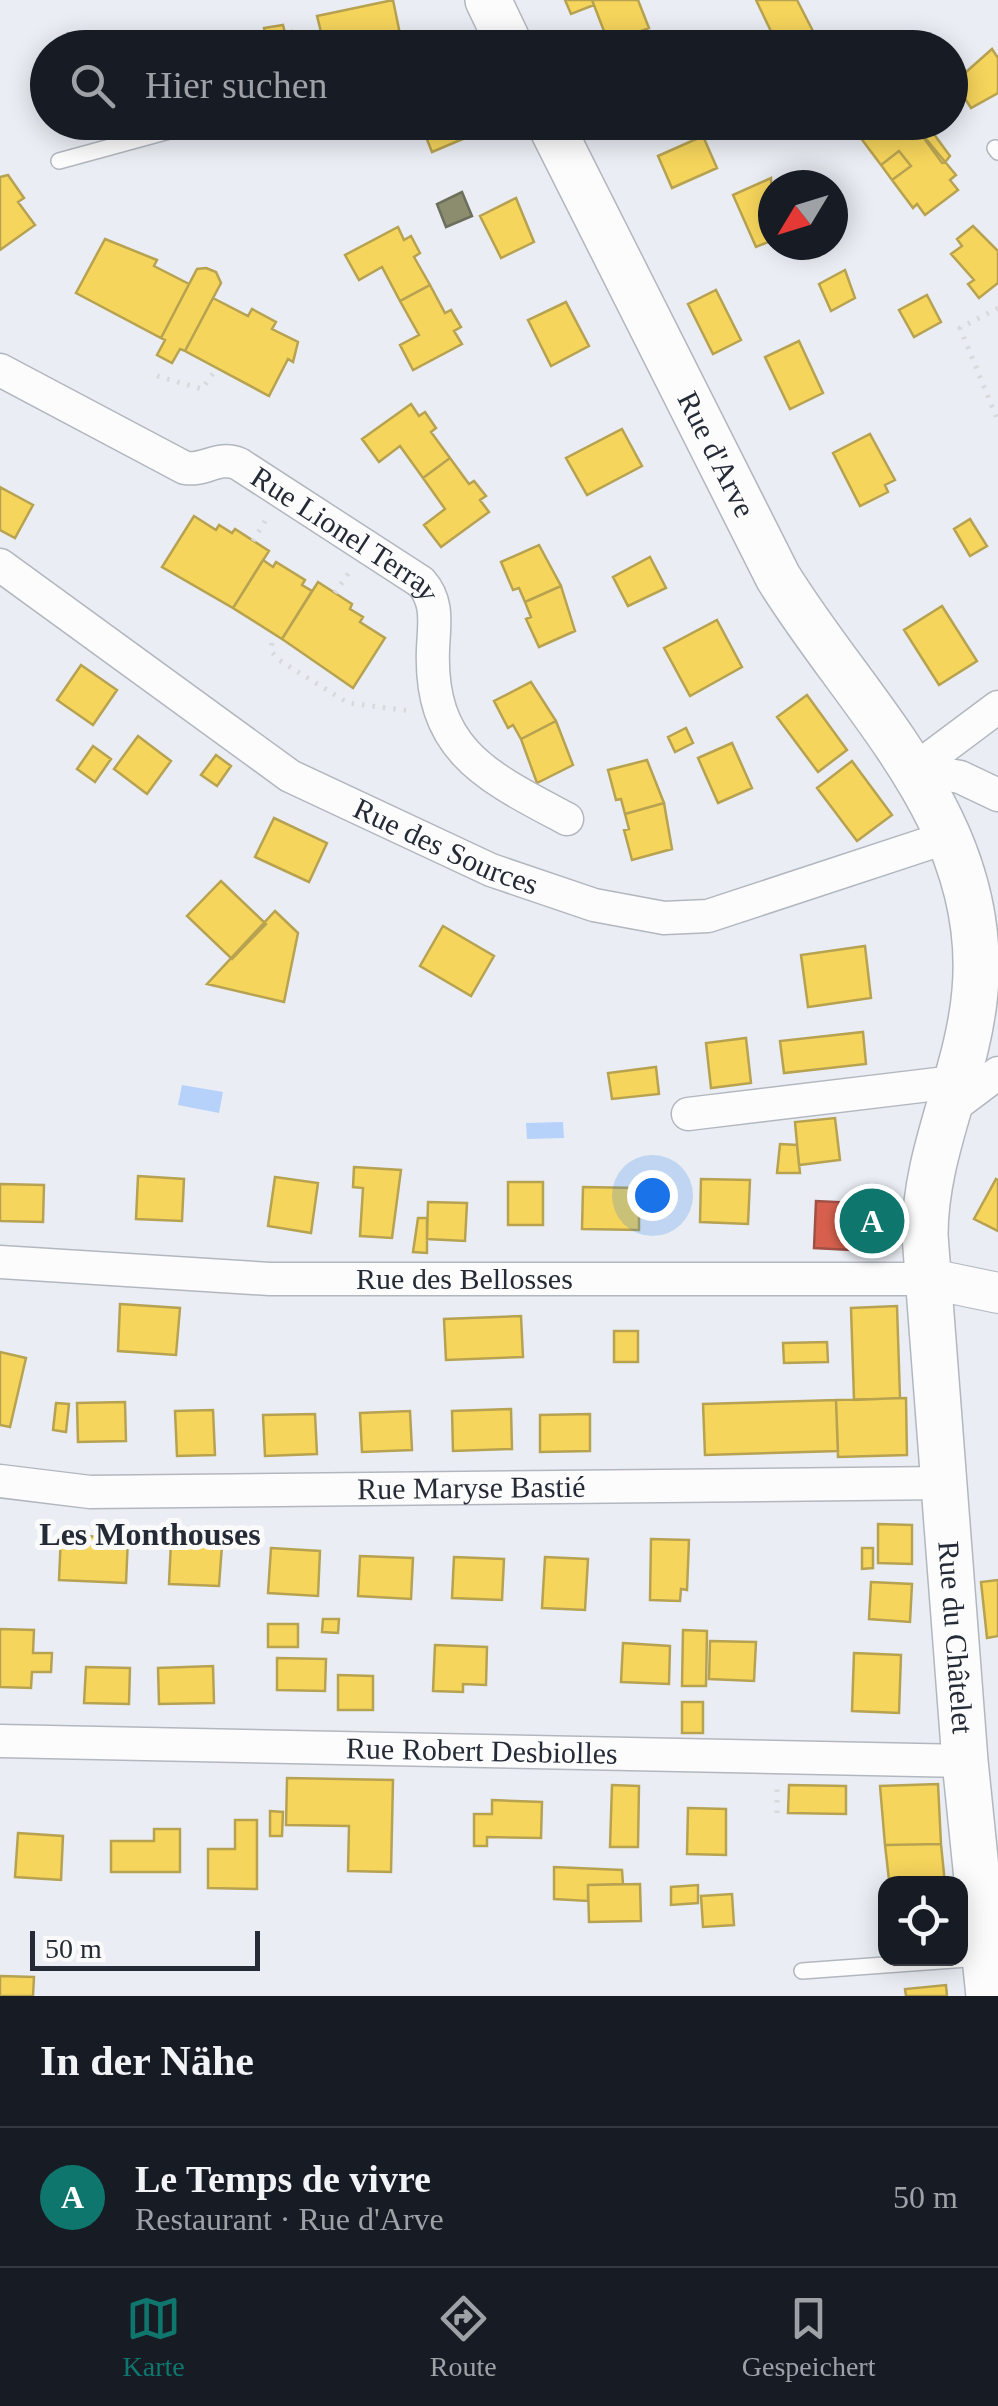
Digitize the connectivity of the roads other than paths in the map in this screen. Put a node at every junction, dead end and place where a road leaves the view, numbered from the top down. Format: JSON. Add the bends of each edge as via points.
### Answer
{"nodes":[{"id":1,"x":136,"y":140,"type":"edge"},
{"id":2,"x":558,"y":140,"type":"edge"},
{"id":3,"x":59,"y":161,"type":"dead end"},
{"id":4,"x":0,"y":370,"type":"edge"},
{"id":5,"x":0,"y":566,"type":"edge"},
{"id":6,"x":998,"y":708,"type":"edge"},
{"id":7,"x":915,"y":769,"type":"junction"},
{"id":8,"x":998,"y":795,"type":"edge"},
{"id":9,"x":567,"y":819,"type":"dead end"},
{"id":10,"x":950,"y":836,"type":"junction"},
{"id":11,"x":998,"y":1073,"type":"edge"},
{"id":12,"x":950,"y":1098,"type":"junction"},
{"id":13,"x":688,"y":1114,"type":"dead end"},
{"id":14,"x":0,"y":1262,"type":"edge"},
{"id":15,"x":930,"y":1279,"type":"junction"},
{"id":16,"x":998,"y":1293,"type":"edge"},
{"id":17,"x":0,"y":1481,"type":"edge"},
{"id":18,"x":943,"y":1483,"type":"junction"},
{"id":19,"x":0,"y":1741,"type":"edge"},
{"id":20,"x":965,"y":1761,"type":"junction"},
{"id":21,"x":802,"y":1970,"type":"dead end"},
{"id":22,"x":987,"y":1977,"type":"edge"}],
"edges":[{"from":1,"to":3,"type":"lane"},
{"from":2,"to":7,"type":"main road","name":"Rue d'Arve","via":[[778,576]]},
{"from":4,"to":9,"type":"street","name":"Rue Lionel Terray","via":[[186,468],[234,462],[421,582],[435,610],[432,679],[453,738],[481,771]]},
{"from":5,"to":10,"type":"street","name":"Rue des Sources","via":[[290,776],[491,870],[594,905],[664,918],[708,916]]},
{"from":6,"to":7,"type":"street"},
{"from":7,"to":8,"type":"street","via":[[960,777]]},
{"from":7,"to":10,"type":"main road","name":"Rue d'Arve"},
{"from":10,"to":12,"type":"main road","name":"Rue d'Arve","via":[[976,954],[968,1033]]},
{"from":11,"to":12,"type":"street"},
{"from":12,"to":13,"type":"street"},
{"from":12,"to":15,"type":"main road","name":"Rue d'Arve","via":[[926,1204]]},
{"from":14,"to":15,"type":"street","name":"Rue des Bellosses","via":[[270,1280]]},
{"from":15,"to":16,"type":"street"},
{"from":15,"to":18,"type":"main road","name":"Rue du Châtelet"},
{"from":17,"to":18,"type":"street","name":"Rue Maryse Bastié","via":[[90,1492]]},
{"from":18,"to":20,"type":"main road","name":"Rue du Châtelet"},
{"from":19,"to":20,"type":"street","name":"Rue Robert Desbiolles"},
{"from":20,"to":22,"type":"main road","name":"Rue du Châtelet"},
{"from":21,"to":22,"type":"lane"}]}
